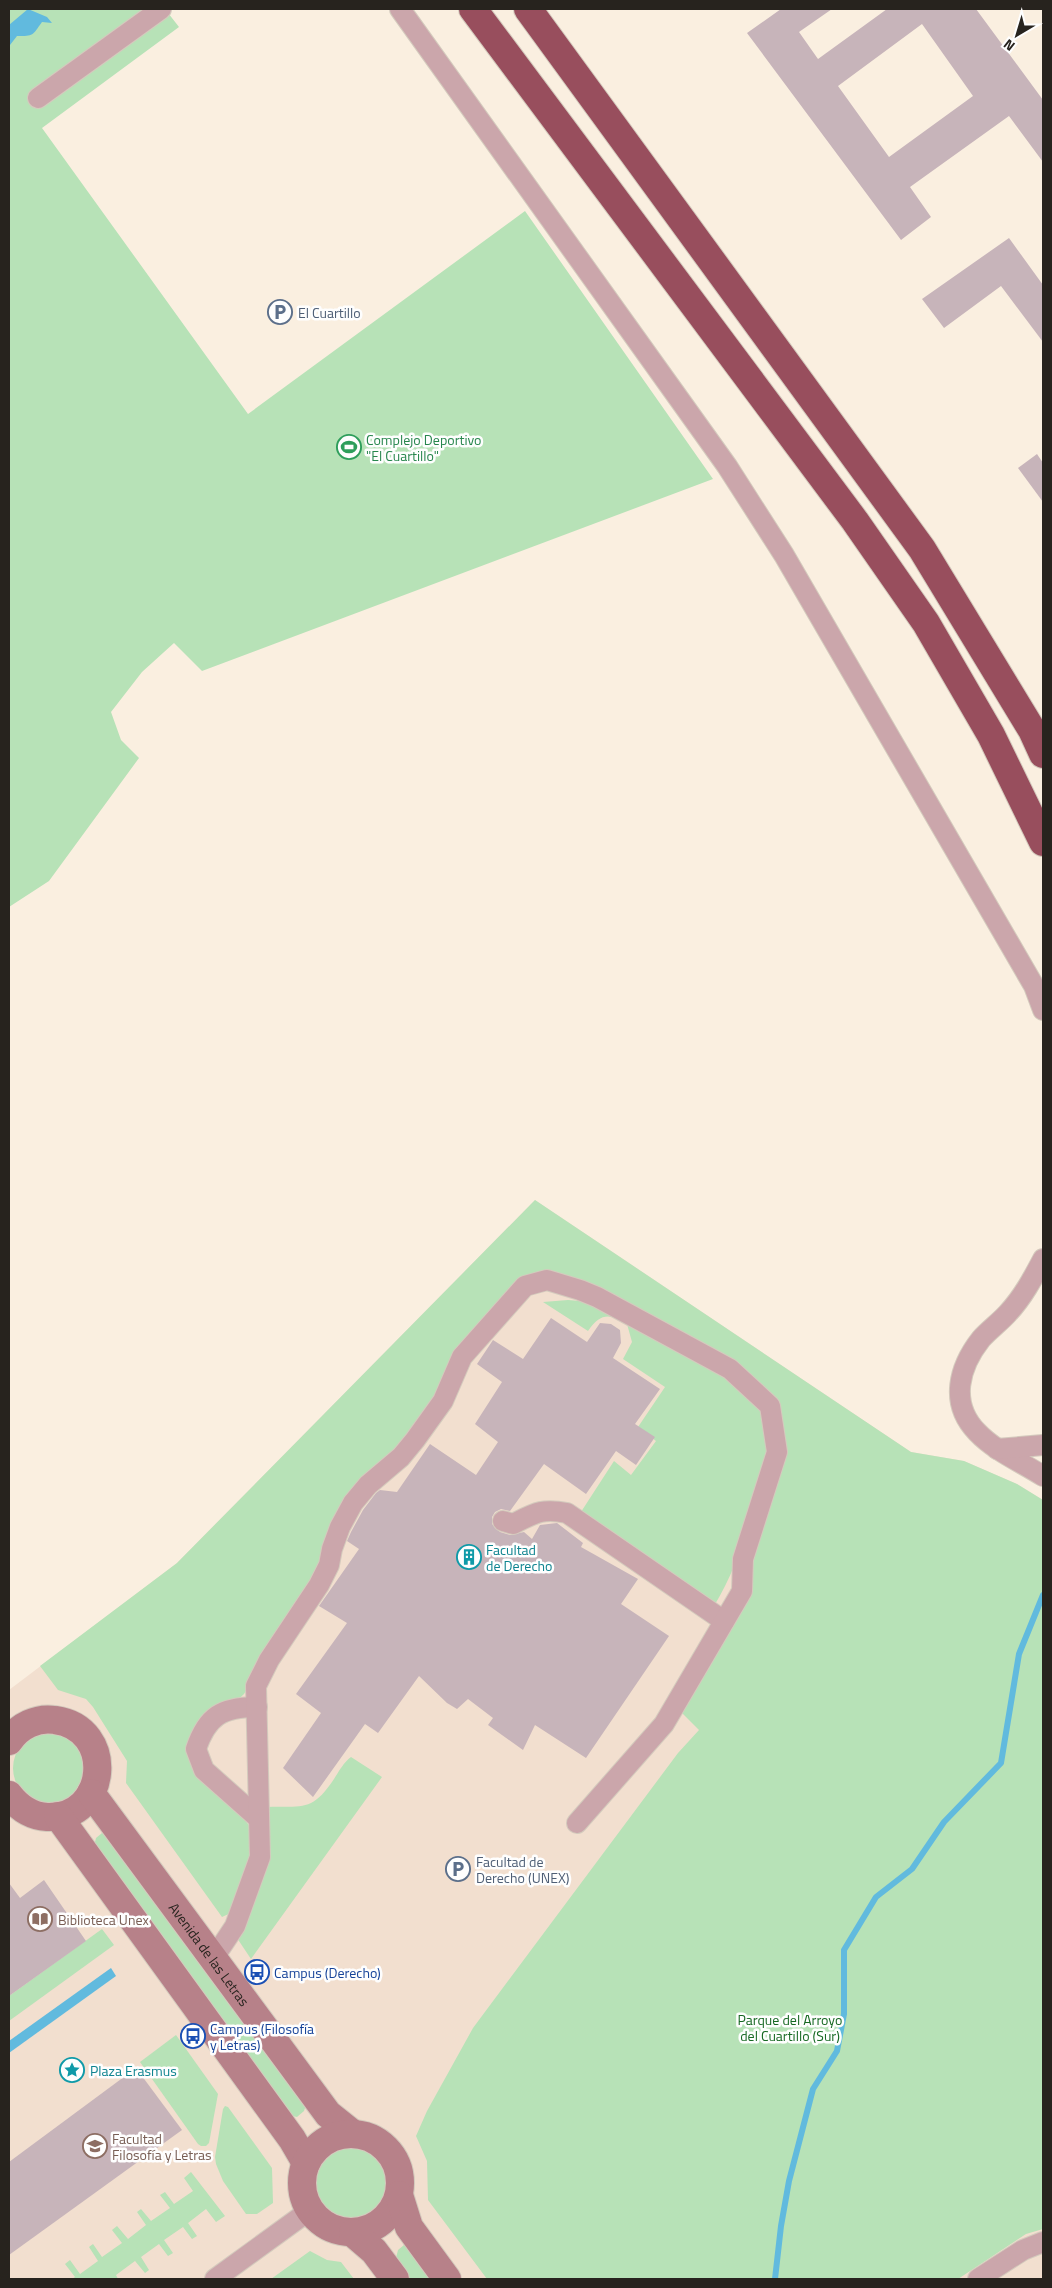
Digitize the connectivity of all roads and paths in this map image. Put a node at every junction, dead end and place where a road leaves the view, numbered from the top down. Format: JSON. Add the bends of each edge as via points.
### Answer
{"nodes":[{"id":1,"x":161,"y":9,"type":"edge"},
{"id":2,"x":400,"y":9,"type":"edge"},
{"id":3,"x":473,"y":9,"type":"edge"},
{"id":4,"x":528,"y":9,"type":"edge"},
{"id":5,"x":38,"y":98,"type":"dead end"},
{"id":6,"x":1043,"y":754,"type":"edge"},
{"id":7,"x":1043,"y":842,"type":"edge"},
{"id":8,"x":1043,"y":1010,"type":"edge"},
{"id":9,"x":1043,"y":1259,"type":"edge"},
{"id":10,"x":1043,"y":1445,"type":"edge"},
{"id":11,"x":998,"y":1449,"type":"junction"},
{"id":12,"x":1043,"y":1476,"type":"edge"},
{"id":13,"x":503,"y":1521,"type":"dead end"},
{"id":14,"x":724,"y":1621,"type":"junction"},
{"id":15,"x":257,"y":1707,"type":"junction"},
{"id":16,"x":9,"y":1741,"type":"edge"},
{"id":17,"x":91,"y":1793,"type":"junction"},
{"id":18,"x":9,"y":1795,"type":"edge"},
{"id":19,"x":58,"y":1816,"type":"junction"},
{"id":20,"x":258,"y":1818,"type":"junction"},
{"id":21,"x":577,"y":1823,"type":"dead end"},
{"id":22,"x":213,"y":1958,"type":"junction"},
{"id":23,"x":352,"y":2134,"type":"junction"},
{"id":24,"x":306,"y":2164,"type":"junction"},
{"id":25,"x":399,"y":2195,"type":"junction"},
{"id":26,"x":310,"y":2210,"type":"junction"},
{"id":27,"x":353,"y":2233,"type":"junction"},
{"id":28,"x":1043,"y":2242,"type":"edge"},
{"id":29,"x":215,"y":2279,"type":"edge"},
{"id":30,"x":395,"y":2279,"type":"edge"},
{"id":31,"x":447,"y":2279,"type":"edge"},
{"id":32,"x":978,"y":2279,"type":"edge"}],
"edges":[{"from":1,"to":5,"type":"street"},
{"from":2,"to":8,"type":"street","via":[[738,482],[956,849],[1034,986]]},
{"from":3,"to":7,"type":"highway","via":[[855,521],[920,615],[991,735]]},
{"from":4,"to":6,"type":"highway","via":[[922,549],[1032,730]]},
{"from":9,"to":11,"type":"street","via":[[1027,1290],[981,1339],[963,1368],[958,1390],[966,1419]]},
{"from":10,"to":11,"type":"street"},
{"from":11,"to":12,"type":"street"},
{"from":13,"to":14,"type":"street","via":[[513,1524],[537,1511],[549,1509],[567,1513]]},
{"from":14,"to":15,"type":"street","via":[[742,1591],[743,1559],[777,1452],[770,1406],[730,1370],[597,1297],[547,1280],[525,1286],[491,1322],[462,1357],[442,1400],[416,1440],[353,1503],[340,1527],[329,1565],[319,1585],[268,1660],[256,1686]]},
{"from":14,"to":21,"type":"street","via":[[664,1724]]},
{"from":15,"to":20,"type":"street"},
{"from":15,"to":20,"type":"street","via":[[238,1707],[214,1716],[202,1731],[196,1749],[204,1770]]},
{"from":16,"to":17,"type":"main road","via":[[23,1727],[37,1721],[52,1719],[74,1726],[91,1742],[97,1756],[97,1779]]},
{"from":17,"to":19,"type":"main road","via":[[77,1808]]},
{"from":17,"to":22,"type":"main road","name":"Avenida de las Letras"},
{"from":18,"to":19,"type":"main road","via":[[26,1811]]},
{"from":19,"to":24,"type":"main road","via":[[292,2139]]},
{"from":20,"to":22,"type":"street","via":[[260,1857],[236,1926]]},
{"from":22,"to":23,"type":"main road","name":"Avenida de las Letras","via":[[328,2114]]},
{"from":23,"to":24,"type":"main road","via":[[335,2136],[323,2142]]},
{"from":23,"to":25,"type":"main road","via":[[376,2140],[390,2153],[400,2176]]},
{"from":24,"to":26,"type":"main road","via":[[302,2184]]},
{"from":25,"to":27,"type":"main road","via":[[382,2222],[366,2231]]},
{"from":25,"to":31,"type":"main road","via":[[409,2227]]},
{"from":26,"to":27,"type":"main road","via":[[325,2225]]},
{"from":26,"to":29,"type":"street"},
{"from":27,"to":30,"type":"main road","via":[[374,2251]]},
{"from":28,"to":32,"type":"street","via":[[1023,2250]]}]}
